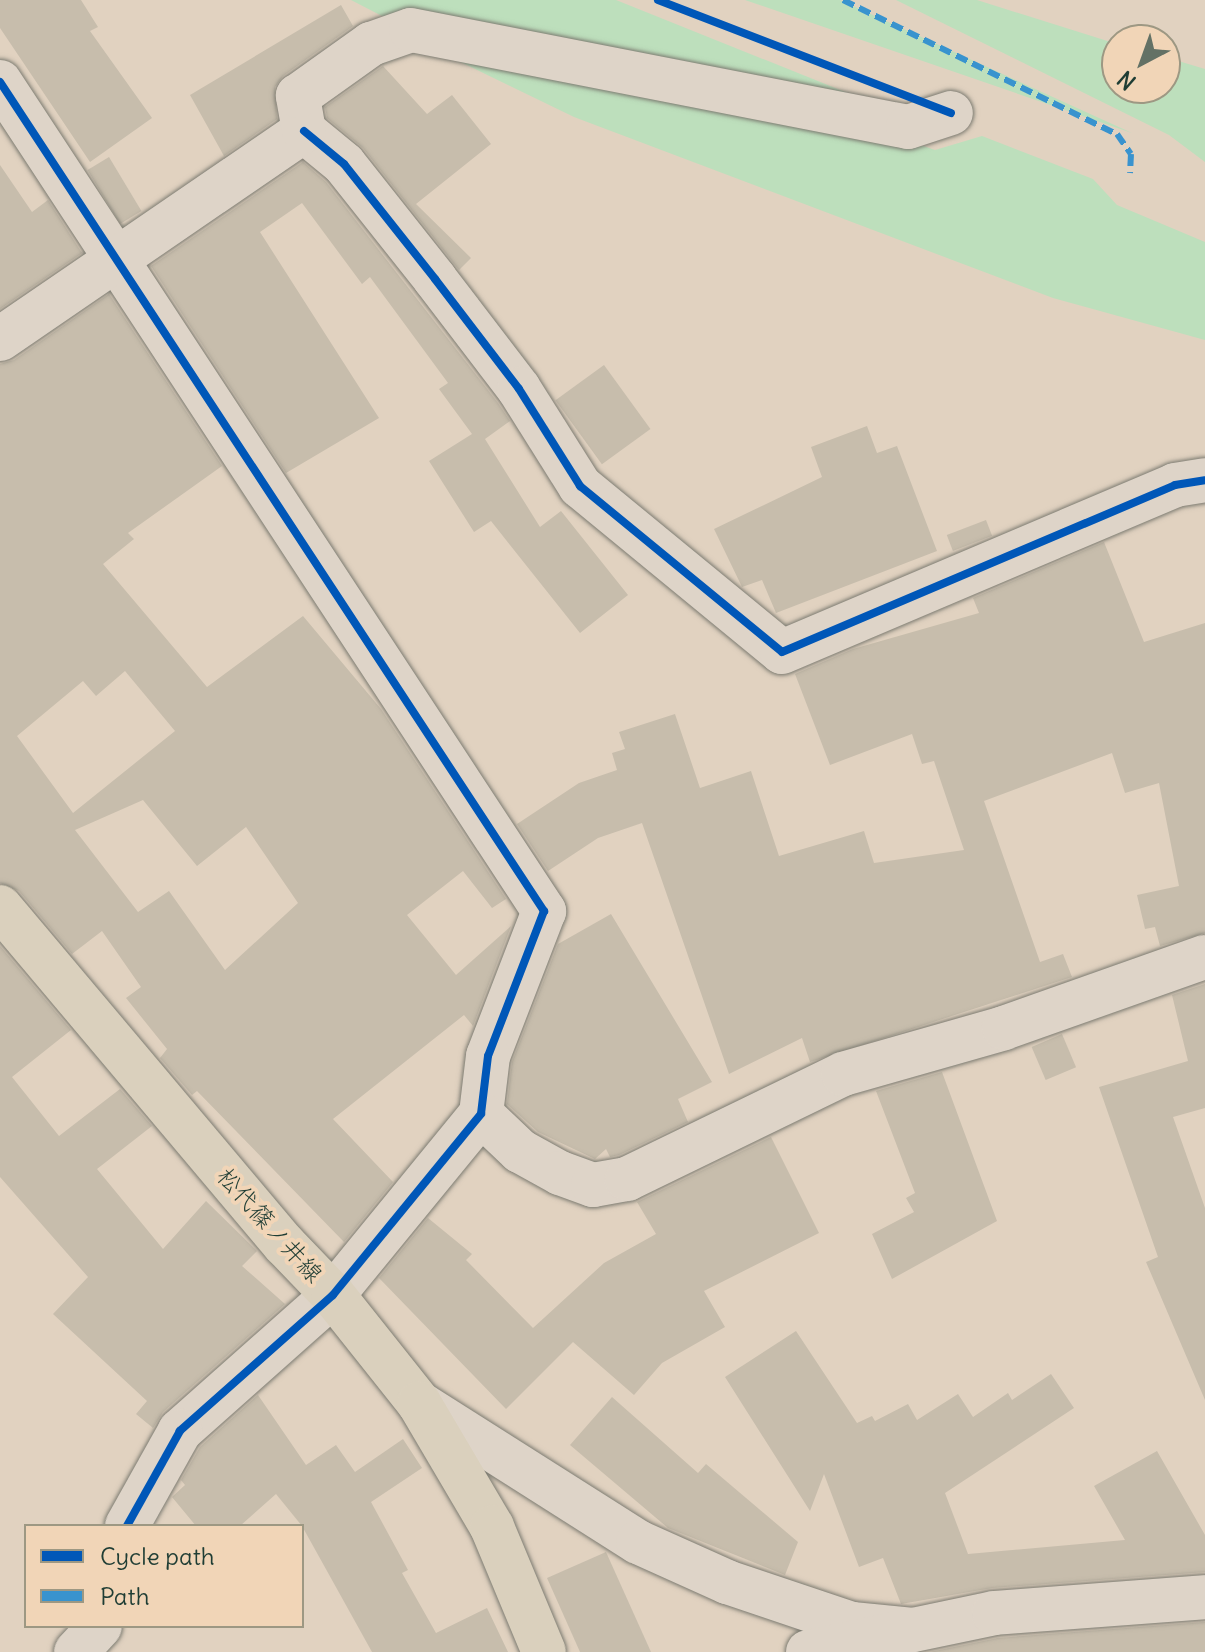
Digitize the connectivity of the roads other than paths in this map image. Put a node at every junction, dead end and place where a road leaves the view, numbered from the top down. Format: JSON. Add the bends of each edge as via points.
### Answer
{"nodes":[{"id":1,"x":0,"y":82,"type":"edge"},
{"id":2,"x":951,"y":113,"type":"dead end"},
{"id":3,"x":304,"y":131,"type":"junction"},
{"id":4,"x":112,"y":259,"type":"junction"},
{"id":5,"x":0,"y":339,"type":"edge"},
{"id":6,"x":1205,"y":480,"type":"edge"},
{"id":7,"x":0,"y":907,"type":"edge"},
{"id":8,"x":1205,"y":957,"type":"edge"},
{"id":9,"x":481,"y":1114,"type":"junction"},
{"id":10,"x":333,"y":1295,"type":"junction"},
{"id":11,"x":419,"y":1403,"type":"junction"},
{"id":12,"x":128,"y":1524,"type":"edge"},
{"id":13,"x":1205,"y":1597,"type":"edge"},
{"id":14,"x":98,"y":1628,"type":"edge"},
{"id":15,"x":913,"y":1630,"type":"junction"},
{"id":16,"x":76,"y":1652,"type":"edge"},
{"id":17,"x":544,"y":1652,"type":"edge"},
{"id":18,"x":808,"y":1652,"type":"edge"}],
"edges":[{"from":1,"to":4,"type":"street"},
{"from":2,"to":3,"type":"street","via":[[908,127],[411,30],[371,44],[298,96]]},
{"from":3,"to":4,"type":"street"},
{"from":3,"to":6,"type":"street","via":[[344,164],[435,279],[519,389],[580,486],[782,652],[1145,497]]},
{"from":4,"to":5,"type":"street"},
{"from":4,"to":9,"type":"street","via":[[544,911],[488,1056]]},
{"from":7,"to":10,"type":"main road","name":"松代篠ノ井線"},
{"from":8,"to":9,"type":"street","via":[[1004,1028],[843,1074],[627,1179],[593,1185],[560,1173],[520,1151]]},
{"from":9,"to":10,"type":"street"},
{"from":10,"to":11,"type":"main road","name":"松代篠ノ井線"},
{"from":10,"to":12,"type":"street","via":[[180,1431]]},
{"from":11,"to":15,"type":"street","via":[[638,1542],[727,1582],[852,1624]]},
{"from":11,"to":17,"type":"main road","name":"松代篠ノ井線","via":[[492,1527]]},
{"from":13,"to":15,"type":"street","via":[[994,1613]]},
{"from":14,"to":16,"type":"street"},
{"from":15,"to":18,"type":"street"}]}
